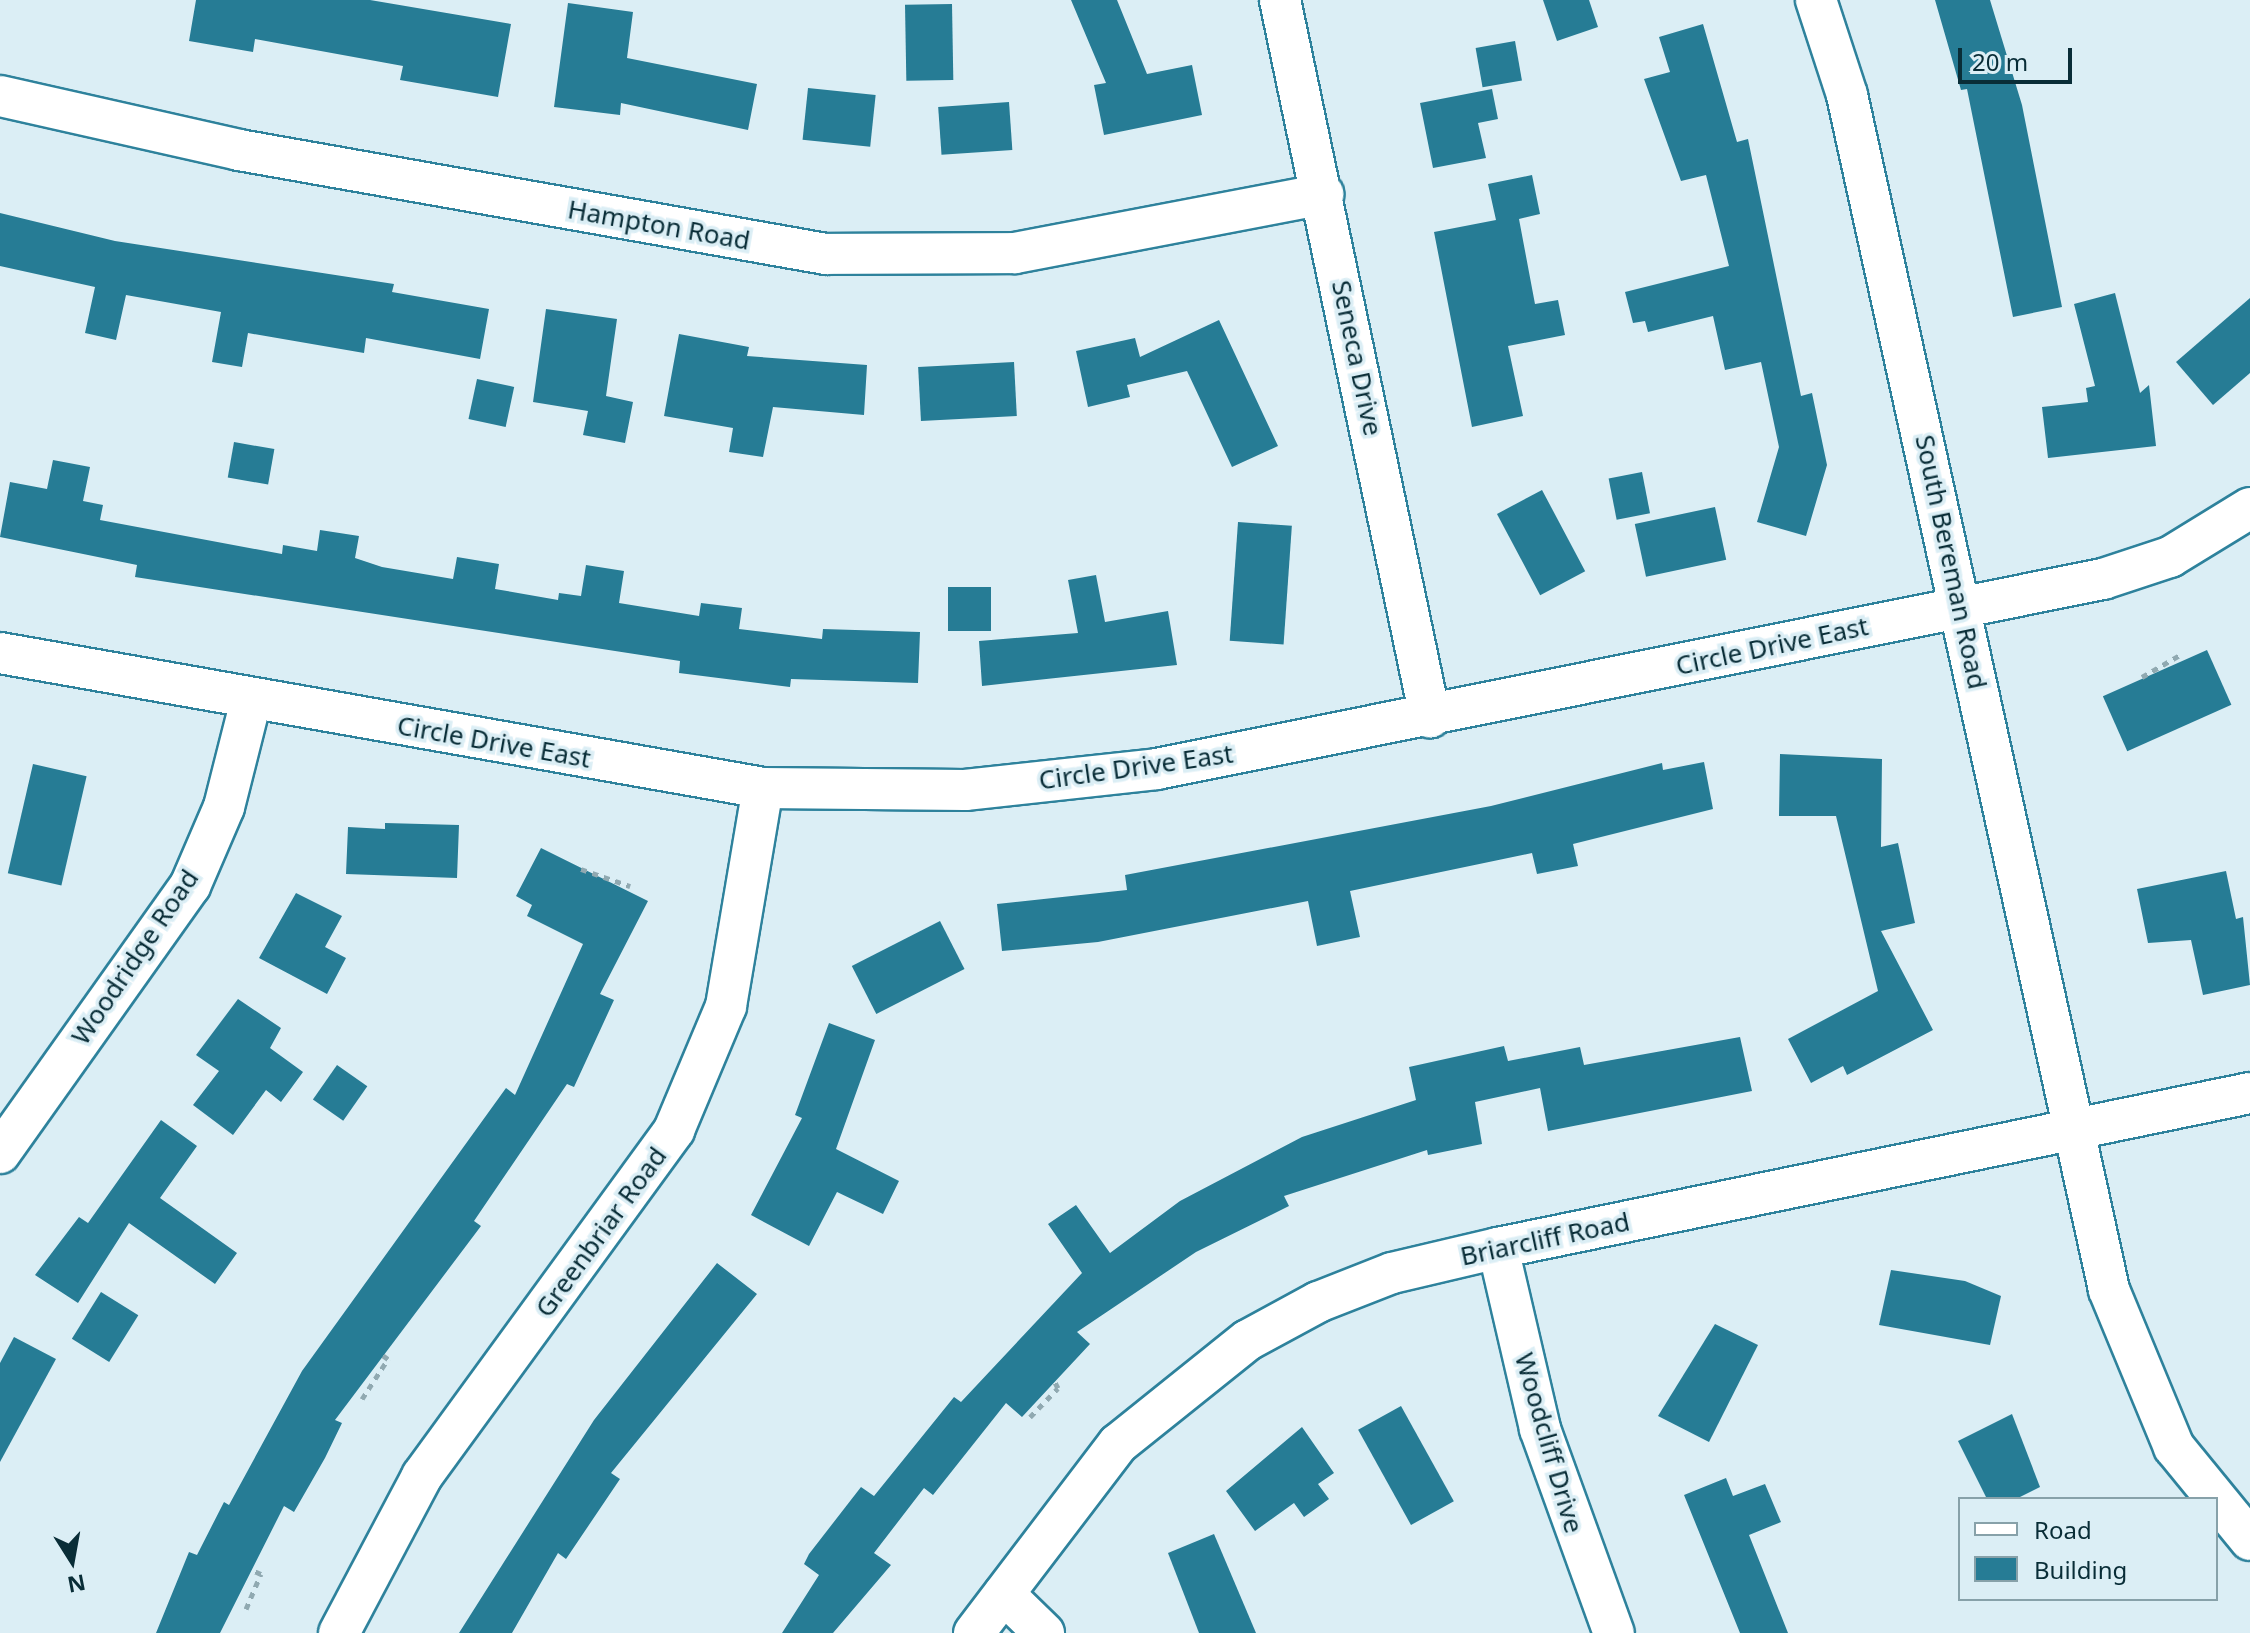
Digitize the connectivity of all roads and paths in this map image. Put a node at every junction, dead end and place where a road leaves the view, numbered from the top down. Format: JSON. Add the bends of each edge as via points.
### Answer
{"nodes":[{"id":1,"x":1280,"y":0,"type":"edge"},
{"id":2,"x":1816,"y":0,"type":"edge"},
{"id":3,"x":0,"y":96,"type":"edge"},
{"id":4,"x":1323,"y":194,"type":"junction"},
{"id":5,"x":2250,"y":508,"type":"edge"},
{"id":6,"x":1961,"y":607,"type":"junction"},
{"id":7,"x":0,"y":653,"type":"edge"},
{"id":8,"x":2180,"y":655,"type":"dead end"},
{"id":9,"x":2142,"y":677,"type":"dead end"},
{"id":10,"x":251,"y":700,"type":"junction"},
{"id":11,"x":1430,"y":717,"type":"junction"},
{"id":12,"x":763,"y":788,"type":"junction"},
{"id":13,"x":581,"y":869,"type":"dead end"},
{"id":14,"x":630,"y":886,"type":"dead end"},
{"id":15,"x":2250,"y":1093,"type":"edge"},
{"id":16,"x":2072,"y":1128,"type":"junction"},
{"id":17,"x":0,"y":1153,"type":"edge"},
{"id":18,"x":1498,"y":1248,"type":"junction"},
{"id":19,"x":381,"y":1354,"type":"dead end"},
{"id":20,"x":1055,"y":1382,"type":"dead end"},
{"id":21,"x":362,"y":1399,"type":"dead end"},
{"id":22,"x":1030,"y":1417,"type":"dead end"},
{"id":23,"x":2215,"y":1497,"type":"edge"},
{"id":24,"x":2218,"y":1501,"type":"edge"},
{"id":25,"x":2250,"y":1540,"type":"edge"},
{"id":26,"x":252,"y":1570,"type":"dead end"},
{"id":27,"x":1004,"y":1594,"type":"junction"},
{"id":28,"x":246,"y":1609,"type":"dead end"},
{"id":29,"x":339,"y":1633,"type":"edge"},
{"id":30,"x":974,"y":1633,"type":"edge"},
{"id":31,"x":1044,"y":1633,"type":"edge"},
{"id":32,"x":1614,"y":1633,"type":"edge"}],
"edges":[{"from":1,"to":4,"type":"street","name":"Seneca Drive"},
{"from":2,"to":6,"type":"street","name":"South Bereman Road","via":[[1847,95]]},
{"from":3,"to":4,"type":"street","name":"Hampton Road","via":[[239,150],[826,254],[1015,253]]},
{"from":4,"to":11,"type":"street","name":"Seneca Drive"},
{"from":5,"to":6,"type":"street","name":"Circle Drive East","via":[[2170,557],[2103,579]]},
{"from":6,"to":11,"type":"street","name":"Circle Drive East"},
{"from":6,"to":16,"type":"street","name":"South Bereman Road"},
{"from":7,"to":10,"type":"street","name":"Circle Drive East"},
{"from":8,"to":9,"type":"path"},
{"from":10,"to":12,"type":"street","name":"Circle Drive East"},
{"from":10,"to":17,"type":"street","name":"Woodridge Road","via":[[224,807],[190,886]]},
{"from":11,"to":12,"type":"street","name":"Circle Drive East","via":[[1157,769],[965,790]]},
{"from":12,"to":29,"type":"street","name":"Greenbriar Road","via":[[726,1006],[674,1130],[422,1476]]},
{"from":13,"to":14,"type":"path"},
{"from":15,"to":16,"type":"street","name":"Briarcliff Road"},
{"from":16,"to":18,"type":"street","name":"Briarcliff Road"},
{"from":16,"to":23,"type":"street","name":"South Bereman Road","via":[[2109,1290],[2174,1447]]},
{"from":18,"to":27,"type":"street","name":"Briarcliff Road","via":[[1392,1273],[1248,1340],[1118,1444]]},
{"from":18,"to":32,"type":"street","name":"Woodcliff Drive","via":[[1540,1429]]},
{"from":19,"to":21,"type":"path","via":[[388,1359]]},
{"from":20,"to":22,"type":"path","via":[[1058,1388]]},
{"from":24,"to":25,"type":"street","name":"South Bereman Road"},
{"from":26,"to":28,"type":"path","via":[[261,1574]]},
{"from":27,"to":30,"type":"street","name":"Briarcliff Road"},
{"from":27,"to":31,"type":"street"}]}
